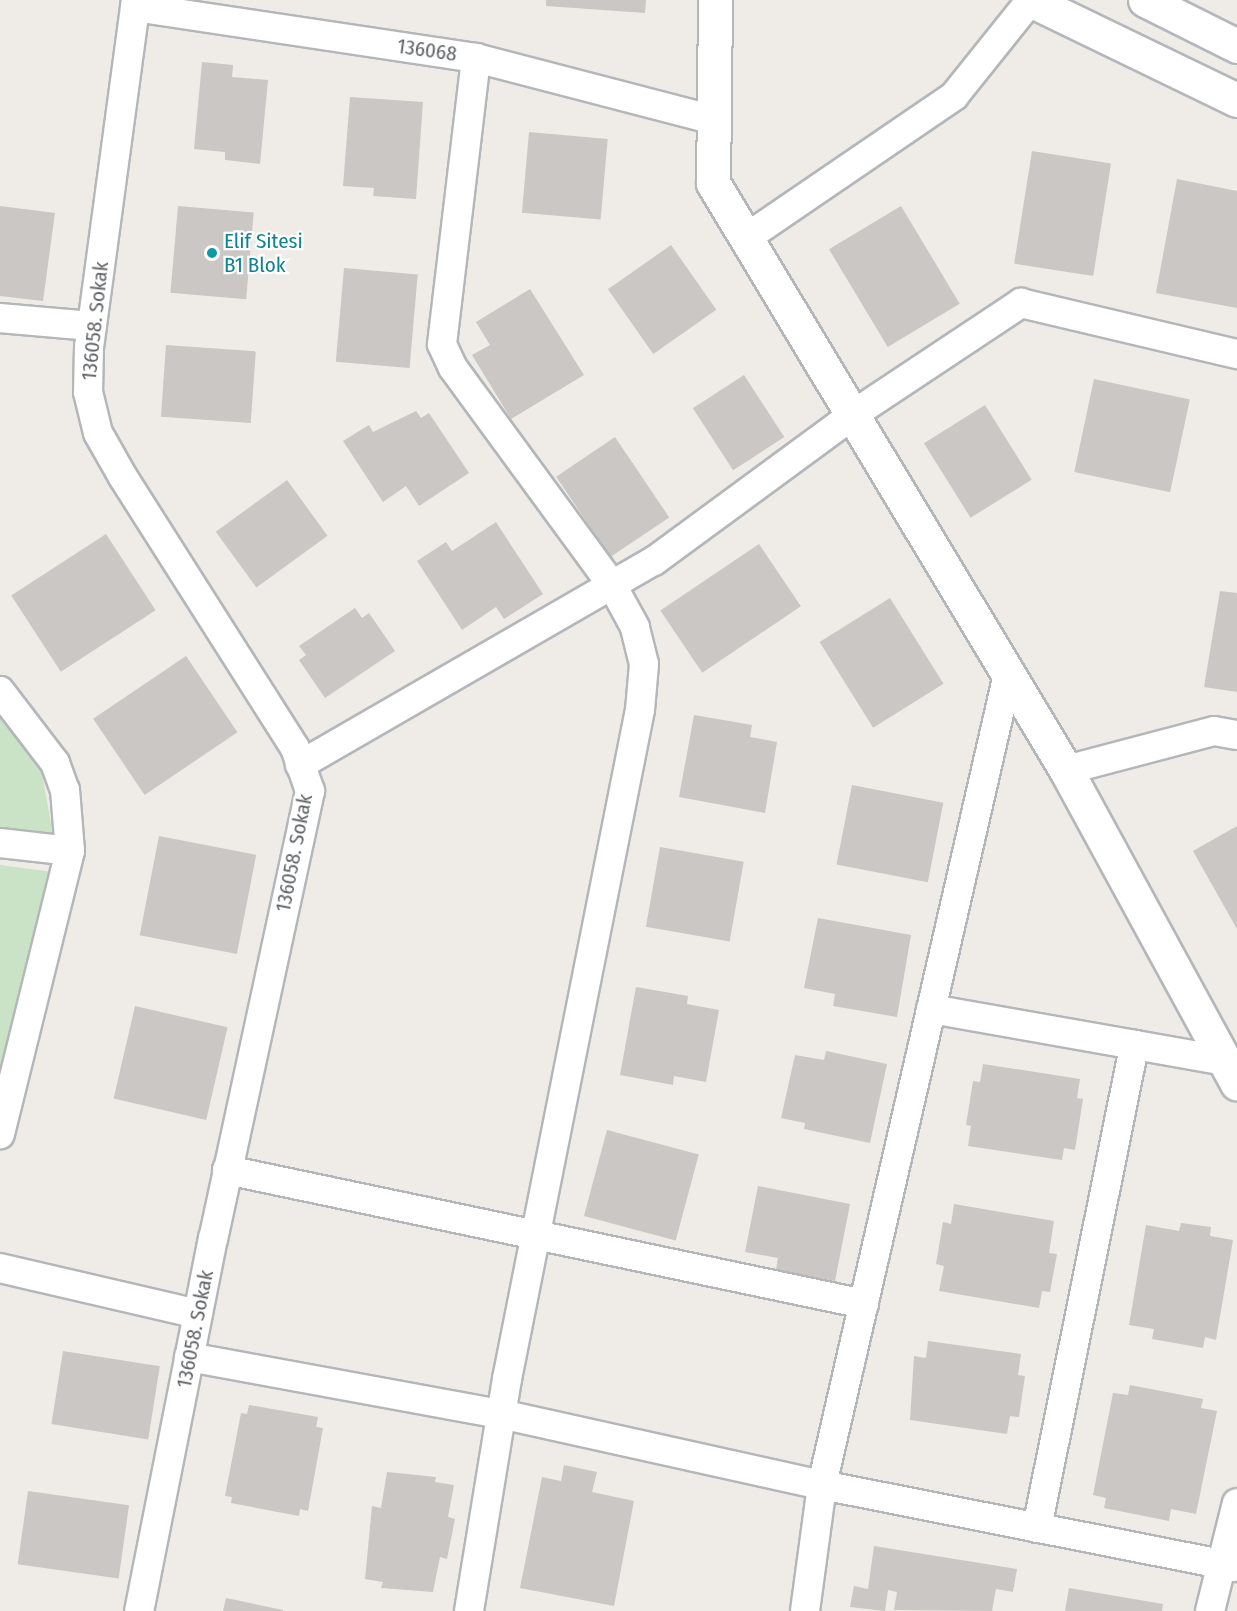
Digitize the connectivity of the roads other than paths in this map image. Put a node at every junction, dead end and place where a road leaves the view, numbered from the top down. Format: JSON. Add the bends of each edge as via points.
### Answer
{"nodes":[{"id":1,"x":715,"y":0,"type":"edge"},
{"id":2,"x":1031,"y":0,"type":"edge"},
{"id":3,"x":1145,"y":0,"type":"edge"},
{"id":4,"x":136,"y":4,"type":"edge"},
{"id":5,"x":1237,"y":46,"type":"edge"},
{"id":6,"x":476,"y":58,"type":"junction"},
{"id":7,"x":1237,"y":100,"type":"edge"},
{"id":8,"x":714,"y":120,"type":"junction"},
{"id":9,"x":746,"y":238,"type":"junction"},
{"id":10,"x":0,"y":318,"type":"edge"},
{"id":11,"x":92,"y":326,"type":"junction"},
{"id":12,"x":1237,"y":354,"type":"edge"},
{"id":13,"x":854,"y":414,"type":"junction"},
{"id":14,"x":612,"y":585,"type":"junction"},
{"id":15,"x":1008,"y":674,"type":"junction"},
{"id":16,"x":0,"y":691,"type":"edge"},
{"id":17,"x":1237,"y":735,"type":"edge"},
{"id":18,"x":300,"y":765,"type":"junction"},
{"id":19,"x":1066,"y":770,"type":"junction"},
{"id":20,"x":0,"y":843,"type":"edge"},
{"id":21,"x":70,"y":851,"type":"junction"},
{"id":22,"x":931,"y":1008,"type":"junction"},
{"id":23,"x":1134,"y":1045,"type":"junction"},
{"id":24,"x":1231,"y":1072,"type":"edge"},
{"id":25,"x":0,"y":1134,"type":"edge"},
{"id":26,"x":227,"y":1170,"type":"junction"},
{"id":27,"x":536,"y":1232,"type":"junction"},
{"id":28,"x":0,"y":1268,"type":"edge"},
{"id":29,"x":864,"y":1304,"type":"junction"},
{"id":30,"x":198,"y":1314,"type":"junction"},
{"id":31,"x":189,"y":1357,"type":"junction"},
{"id":32,"x":501,"y":1414,"type":"junction"},
{"id":33,"x":822,"y":1485,"type":"junction"},
{"id":34,"x":1237,"y":1503,"type":"edge"},
{"id":35,"x":1037,"y":1528,"type":"junction"},
{"id":36,"x":1230,"y":1565,"type":"edge"},
{"id":37,"x":140,"y":1611,"type":"edge"},
{"id":38,"x":469,"y":1611,"type":"edge"},
{"id":39,"x":805,"y":1611,"type":"edge"},
{"id":40,"x":1210,"y":1611,"type":"edge"}],
"edges":[{"from":1,"to":8,"type":"street"},
{"from":2,"to":7,"type":"street"},
{"from":2,"to":9,"type":"street","via":[[954,96]]},
{"from":3,"to":5,"type":"street"},
{"from":4,"to":6,"type":"street","name":"136068"},
{"from":4,"to":11,"type":"street","name":"136058. Sokak"},
{"from":6,"to":8,"type":"street","name":"136068"},
{"from":6,"to":14,"type":"street","via":[[442,344],[453,368]]},
{"from":8,"to":9,"type":"street","via":[[714,183]]},
{"from":9,"to":13,"type":"street"},
{"from":10,"to":11,"type":"street"},
{"from":11,"to":18,"type":"street","name":"136058. Sokak","via":[[88,392],[99,433],[295,748]]},
{"from":12,"to":13,"type":"street","via":[[1021,303]]},
{"from":13,"to":14,"type":"street","via":[[654,561]]},
{"from":13,"to":15,"type":"street"},
{"from":14,"to":18,"type":"street"},
{"from":14,"to":27,"type":"street","via":[[635,627],[644,664],[640,710]]},
{"from":15,"to":19,"type":"street"},
{"from":15,"to":22,"type":"street"},
{"from":16,"to":21,"type":"street","via":[[55,763],[64,790]]},
{"from":17,"to":19,"type":"street","via":[[1214,731]]},
{"from":18,"to":26,"type":"street","name":"136058. Sokak","via":[[310,791]]},
{"from":19,"to":24,"type":"street"},
{"from":20,"to":21,"type":"street"},
{"from":21,"to":25,"type":"street"},
{"from":22,"to":23,"type":"street"},
{"from":22,"to":29,"type":"street"},
{"from":23,"to":24,"type":"street"},
{"from":23,"to":35,"type":"street"},
{"from":26,"to":27,"type":"street"},
{"from":26,"to":30,"type":"street","name":"136058. Sokak"},
{"from":27,"to":29,"type":"street"},
{"from":27,"to":32,"type":"street"},
{"from":28,"to":30,"type":"street"},
{"from":29,"to":33,"type":"street"},
{"from":30,"to":31,"type":"street","name":"136058. Sokak"},
{"from":31,"to":32,"type":"street"},
{"from":31,"to":37,"type":"street","name":"136058. Sokak"},
{"from":32,"to":33,"type":"street"},
{"from":32,"to":38,"type":"street"},
{"from":33,"to":35,"type":"street"},
{"from":33,"to":39,"type":"street"},
{"from":34,"to":36,"type":"street"},
{"from":35,"to":36,"type":"street"},
{"from":36,"to":40,"type":"street"}]}
